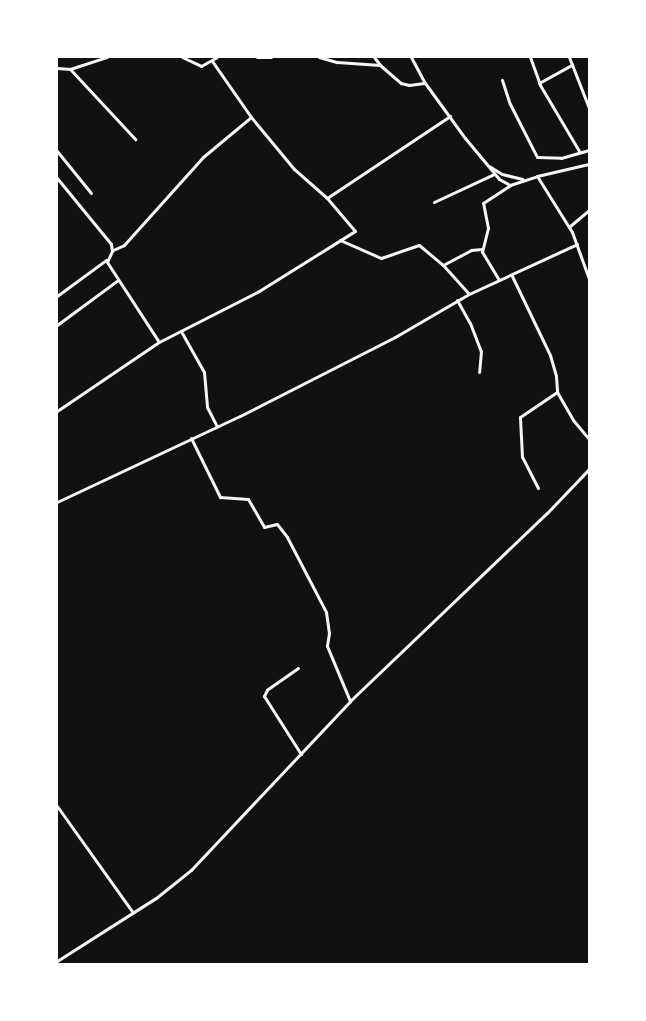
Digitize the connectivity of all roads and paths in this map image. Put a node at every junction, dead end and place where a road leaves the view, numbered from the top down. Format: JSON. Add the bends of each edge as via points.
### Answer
{"nodes":[{"id":1,"x":106,"y":57,"type":"edge"},
{"id":2,"x":182,"y":57,"type":"edge"},
{"id":3,"x":217,"y":57,"type":"edge"},
{"id":4,"x":257,"y":57,"type":"edge"},
{"id":5,"x":271,"y":57,"type":"edge"},
{"id":6,"x":319,"y":57,"type":"edge"},
{"id":7,"x":374,"y":57,"type":"edge"},
{"id":8,"x":411,"y":57,"type":"edge"},
{"id":9,"x":530,"y":57,"type":"edge"},
{"id":10,"x":569,"y":57,"type":"edge"},
{"id":11,"x":212,"y":61,"type":"junction"},
{"id":12,"x":380,"y":65,"type":"junction"},
{"id":13,"x":572,"y":66,"type":"junction"},
{"id":14,"x":57,"y":68,"type":"edge"},
{"id":15,"x":70,"y":69,"type":"junction"},
{"id":16,"x":502,"y":80,"type":"dead end"},
{"id":17,"x":425,"y":83,"type":"junction"},
{"id":18,"x":539,"y":83,"type":"junction"},
{"id":19,"x":589,"y":108,"type":"edge"},
{"id":20,"x":451,"y":116,"type":"junction"},
{"id":21,"x":250,"y":117,"type":"junction"},
{"id":22,"x":135,"y":139,"type":"dead end"},
{"id":23,"x":589,"y":150,"type":"edge"},
{"id":24,"x":57,"y":151,"type":"edge"},
{"id":25,"x":579,"y":151,"type":"junction"},
{"id":26,"x":589,"y":164,"type":"edge"},
{"id":27,"x":488,"y":165,"type":"junction"},
{"id":28,"x":494,"y":174,"type":"junction"},
{"id":29,"x":537,"y":176,"type":"junction"},
{"id":30,"x":57,"y":178,"type":"edge"},
{"id":31,"x":524,"y":179,"type":"junction"},
{"id":32,"x":510,"y":185,"type":"junction"},
{"id":33,"x":91,"y":193,"type":"dead end"},
{"id":34,"x":327,"y":198,"type":"junction"},
{"id":35,"x":434,"y":202,"type":"dead end"},
{"id":36,"x":589,"y":210,"type":"edge"},
{"id":37,"x":569,"y":227,"type":"junction"},
{"id":38,"x":340,"y":240,"type":"junction"},
{"id":39,"x":577,"y":244,"type":"junction"},
{"id":40,"x":482,"y":249,"type":"junction"},
{"id":41,"x":112,"y":251,"type":"junction"},
{"id":42,"x":589,"y":256,"type":"edge"},
{"id":43,"x":583,"y":258,"type":"junction"},
{"id":44,"x":106,"y":260,"type":"junction"},
{"id":45,"x":443,"y":265,"type":"junction"},
{"id":46,"x":512,"y":276,"type":"junction"},
{"id":47,"x":589,"y":279,"type":"edge"},
{"id":48,"x":118,"y":280,"type":"junction"},
{"id":49,"x":499,"y":280,"type":"junction"},
{"id":50,"x":469,"y":294,"type":"junction"},
{"id":51,"x":57,"y":296,"type":"edge"},
{"id":52,"x":458,"y":300,"type":"junction"},
{"id":53,"x":57,"y":325,"type":"edge"},
{"id":54,"x":182,"y":333,"type":"junction"},
{"id":55,"x":159,"y":342,"type":"junction"},
{"id":56,"x":479,"y":372,"type":"dead end"},
{"id":57,"x":557,"y":392,"type":"junction"},
{"id":58,"x":57,"y":411,"type":"edge"},
{"id":59,"x":217,"y":427,"type":"junction"},
{"id":60,"x":191,"y":438,"type":"junction"},
{"id":61,"x":589,"y":439,"type":"edge"},
{"id":62,"x":589,"y":469,"type":"edge"},
{"id":63,"x":538,"y":488,"type":"dead end"},
{"id":64,"x":57,"y":502,"type":"edge"},
{"id":65,"x":298,"y":668,"type":"dead end"},
{"id":66,"x":350,"y":701,"type":"junction"},
{"id":67,"x":301,"y":754,"type":"junction"},
{"id":68,"x":57,"y":807,"type":"edge"},
{"id":69,"x":132,"y":911,"type":"junction"},
{"id":70,"x":57,"y":961,"type":"edge"}],
"edges":[{"from":1,"to":15,"type":"street"},
{"from":2,"to":11,"type":"street","via":[[201,66]]},
{"from":3,"to":11,"type":"street"},
{"from":4,"to":5,"type":"street"},
{"from":6,"to":12,"type":"street"},
{"from":7,"to":12,"type":"street"},
{"from":8,"to":17,"type":"street"},
{"from":9,"to":18,"type":"street"},
{"from":10,"to":13,"type":"street"},
{"from":11,"to":21,"type":"street"},
{"from":12,"to":17,"type":"street","via":[[406,84]]},
{"from":13,"to":18,"type":"street"},
{"from":13,"to":19,"type":"street"},
{"from":14,"to":15,"type":"street"},
{"from":15,"to":22,"type":"street"},
{"from":16,"to":25,"type":"street","via":[[537,157],[561,158]]},
{"from":17,"to":20,"type":"street"},
{"from":18,"to":25,"type":"street"},
{"from":20,"to":27,"type":"street"},
{"from":20,"to":34,"type":"street"},
{"from":21,"to":34,"type":"street","via":[[294,169]]},
{"from":21,"to":41,"type":"street","via":[[203,158],[124,245]]},
{"from":23,"to":25,"type":"street"},
{"from":24,"to":33,"type":"street"},
{"from":26,"to":29,"type":"street"},
{"from":27,"to":28,"type":"street"},
{"from":27,"to":31,"type":"street","via":[[502,174]]},
{"from":28,"to":32,"type":"street"},
{"from":28,"to":35,"type":"street"},
{"from":29,"to":31,"type":"street"},
{"from":29,"to":37,"type":"street"},
{"from":30,"to":41,"type":"street","via":[[111,244]]},
{"from":31,"to":32,"type":"street"},
{"from":32,"to":40,"type":"street","via":[[483,203],[488,212],[488,228]]},
{"from":34,"to":38,"type":"street","via":[[355,229]]},
{"from":36,"to":37,"type":"street"},
{"from":37,"to":39,"type":"street"},
{"from":38,"to":45,"type":"street","via":[[381,258],[419,245]]},
{"from":38,"to":54,"type":"street"},
{"from":39,"to":43,"type":"street"},
{"from":39,"to":46,"type":"street"},
{"from":40,"to":45,"type":"street"},
{"from":40,"to":49,"type":"street","via":[[484,260]]},
{"from":41,"to":44,"type":"street"},
{"from":42,"to":43,"type":"street"},
{"from":43,"to":47,"type":"street"},
{"from":44,"to":48,"type":"street"},
{"from":44,"to":51,"type":"street"},
{"from":45,"to":50,"type":"street"},
{"from":46,"to":49,"type":"street"},
{"from":46,"to":57,"type":"street","via":[[550,355]]},
{"from":48,"to":53,"type":"street"},
{"from":48,"to":55,"type":"street"},
{"from":49,"to":50,"type":"street"},
{"from":50,"to":52,"type":"street"},
{"from":52,"to":56,"type":"street","via":[[481,351]]},
{"from":52,"to":59,"type":"street","via":[[395,337]]},
{"from":54,"to":55,"type":"street"},
{"from":54,"to":59,"type":"street","via":[[204,372],[209,412]]},
{"from":55,"to":58,"type":"street"},
{"from":57,"to":61,"type":"street"},
{"from":57,"to":63,"type":"street","via":[[520,417],[522,457]]},
{"from":59,"to":60,"type":"street"},
{"from":60,"to":64,"type":"street"},
{"from":60,"to":66,"type":"street","via":[[220,497],[248,499],[264,527],[281,526],[326,612],[327,646]]},
{"from":62,"to":66,"type":"street"},
{"from":65,"to":67,"type":"street","via":[[264,696]]},
{"from":66,"to":67,"type":"street"},
{"from":67,"to":69,"type":"street","via":[[191,870],[156,898]]},
{"from":68,"to":69,"type":"street"},
{"from":69,"to":70,"type":"street"}]}
